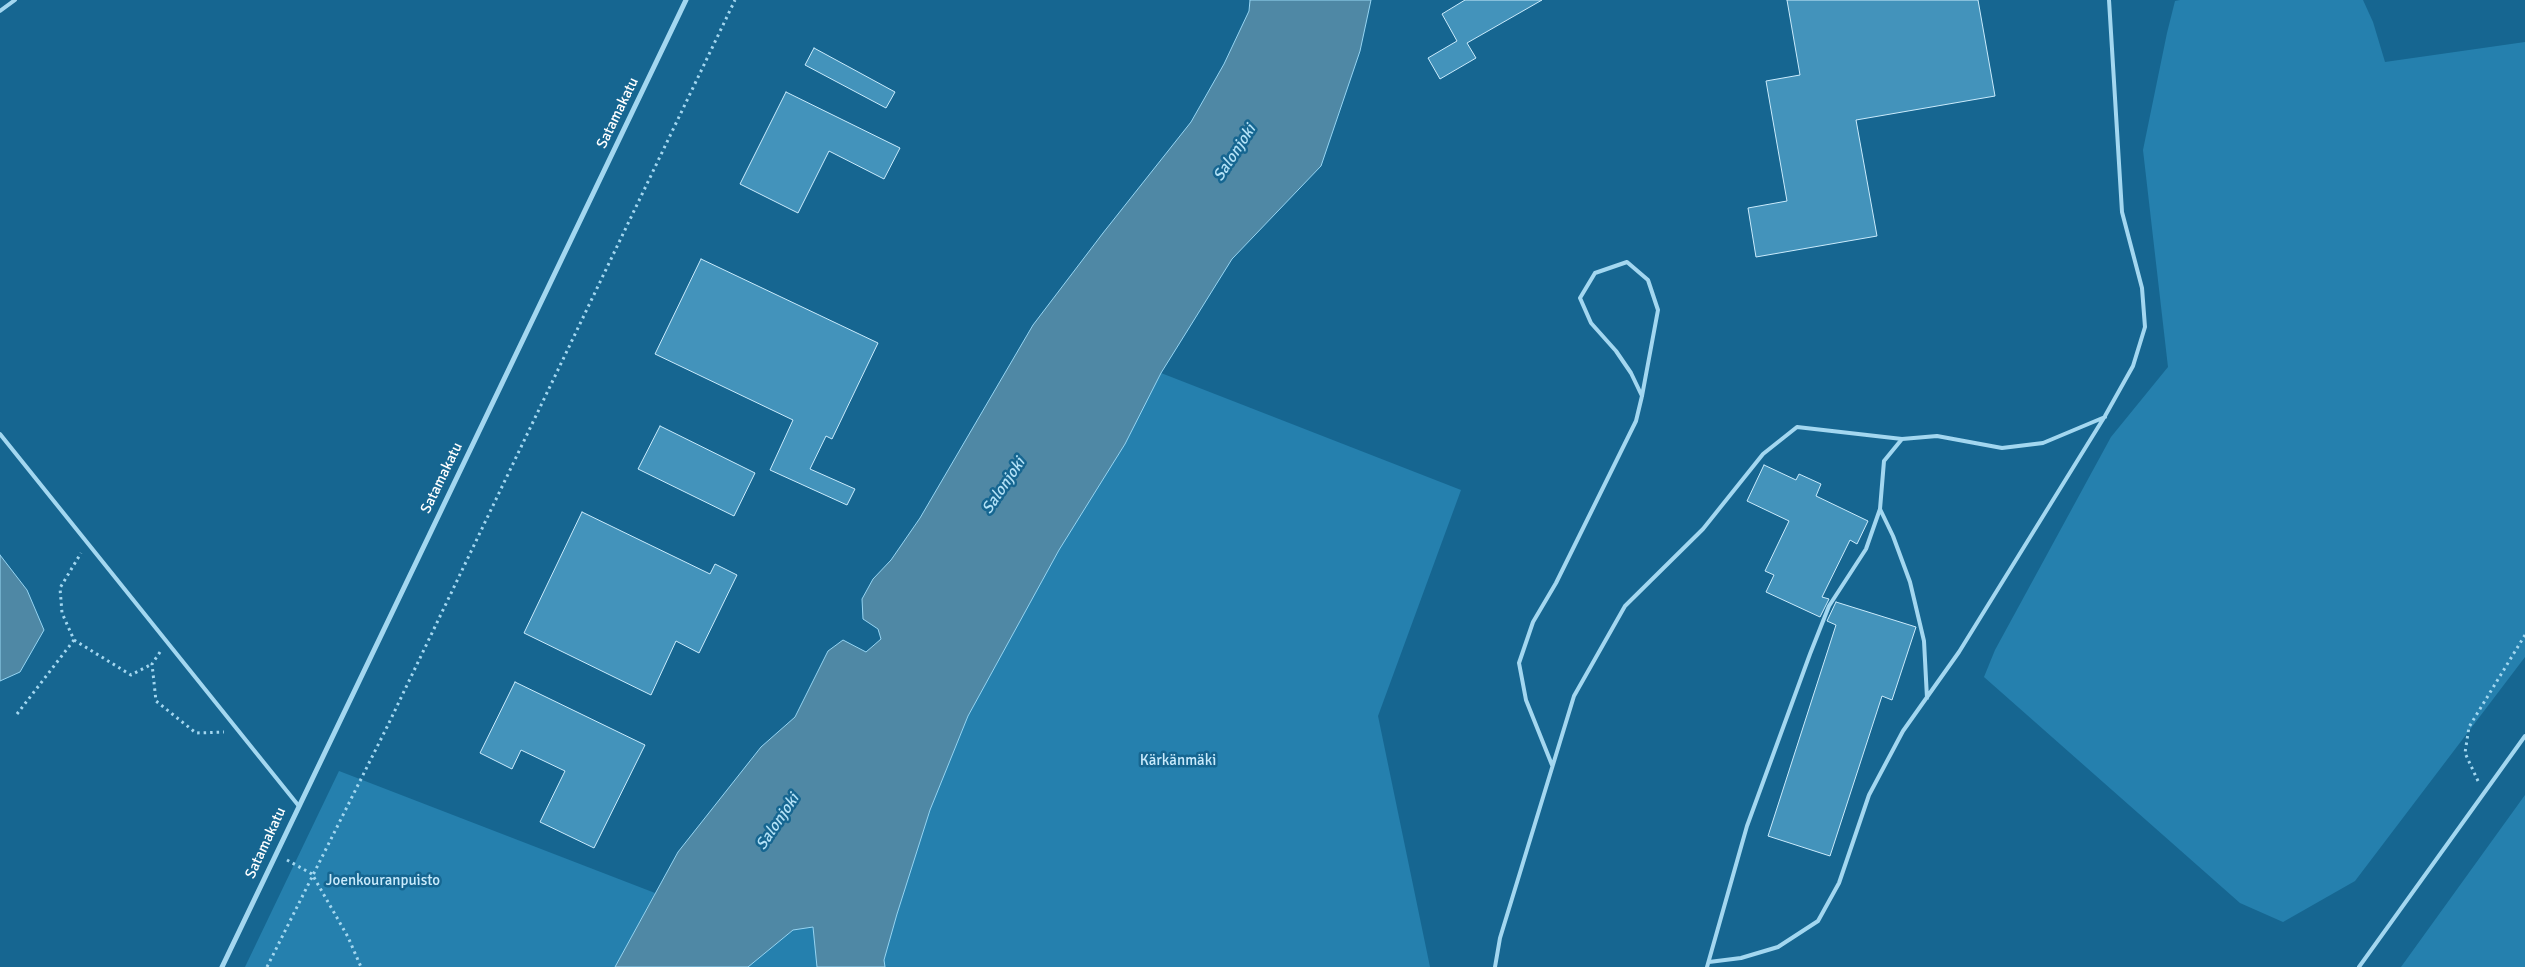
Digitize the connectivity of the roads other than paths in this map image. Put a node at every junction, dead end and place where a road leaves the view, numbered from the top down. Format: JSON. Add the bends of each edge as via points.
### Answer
{"nodes":[{"id":1,"x":15,"y":0,"type":"edge"},
{"id":2,"x":686,"y":0,"type":"edge"},
{"id":3,"x":2109,"y":0,"type":"edge"},
{"id":4,"x":0,"y":11,"type":"edge"},
{"id":5,"x":1642,"y":396,"type":"junction"},
{"id":6,"x":2105,"y":416,"type":"junction"},
{"id":7,"x":0,"y":434,"type":"edge"},
{"id":8,"x":1902,"y":439,"type":"junction"},
{"id":9,"x":1880,"y":509,"type":"junction"},
{"id":10,"x":1926,"y":698,"type":"junction"},
{"id":11,"x":2525,"y":736,"type":"edge"},
{"id":12,"x":1552,"y":765,"type":"junction"},
{"id":13,"x":298,"y":805,"type":"junction"},
{"id":14,"x":1709,"y":962,"type":"junction"},
{"id":15,"x":222,"y":967,"type":"edge"},
{"id":16,"x":1495,"y":967,"type":"edge"},
{"id":17,"x":1707,"y":967,"type":"edge"},
{"id":18,"x":2359,"y":967,"type":"edge"}],
"edges":[{"from":1,"to":4,"type":"lane"},
{"from":2,"to":13,"type":"street","name":"Satamakatu"},
{"from":3,"to":6,"type":"lane","via":[[2122,212],[2142,288],[2145,327],[2133,366]]},
{"from":5,"to":5,"type":"lane","via":[[1658,310],[1648,280],[1627,262],[1595,274],[1580,298],[1590,323],[1616,351]]},
{"from":5,"to":12,"type":"lane","via":[[1636,421],[1560,575],[1533,622],[1519,663],[1526,700]]},
{"from":6,"to":8,"type":"lane","via":[[2043,443],[2002,448],[1937,436]]},
{"from":6,"to":10,"type":"lane","via":[[1959,652]]},
{"from":7,"to":13,"type":"lane"},
{"from":8,"to":9,"type":"lane","via":[[1884,461]]},
{"from":8,"to":12,"type":"lane","via":[[1797,427],[1763,454],[1703,529],[1626,606],[1574,696]]},
{"from":9,"to":10,"type":"lane","via":[[1910,582],[1924,641]]},
{"from":9,"to":14,"type":"lane","via":[[1866,549],[1829,606],[1810,654],[1747,826]]},
{"from":10,"to":14,"type":"lane","via":[[1903,731],[1869,795],[1839,883],[1818,922],[1778,947],[1741,958]]},
{"from":11,"to":18,"type":"lane"},
{"from":12,"to":16,"type":"lane","via":[[1500,938]]},
{"from":13,"to":15,"type":"street","name":"Satamakatu"},
{"from":14,"to":17,"type":"lane"}]}
